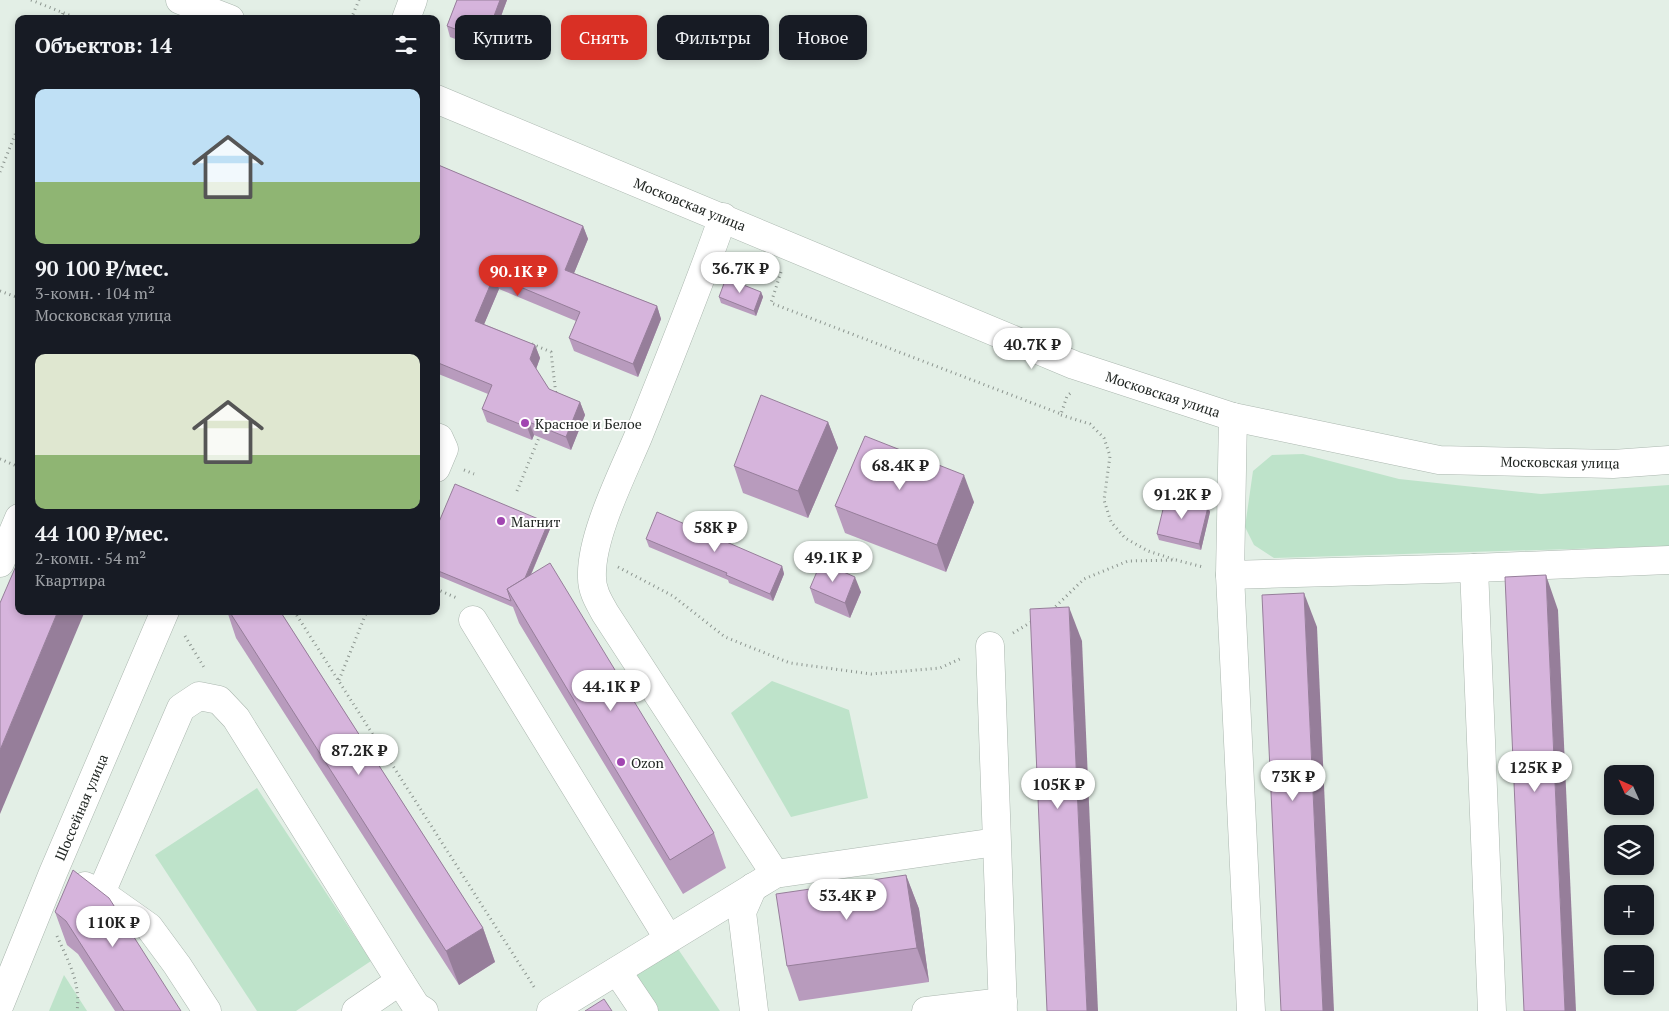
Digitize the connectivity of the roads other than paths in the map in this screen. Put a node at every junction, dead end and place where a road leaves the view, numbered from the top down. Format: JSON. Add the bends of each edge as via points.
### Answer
{"nodes":[{"id":1,"x":180,"y":0,"type":"edge"},
{"id":2,"x":413,"y":0,"type":"edge"},
{"id":3,"x":217,"y":15,"type":"edge"},
{"id":4,"x":407,"y":15,"type":"edge"},
{"id":5,"x":440,"y":101,"type":"edge"},
{"id":6,"x":723,"y":217,"type":"junction"},
{"id":7,"x":1233,"y":417,"type":"junction"},
{"id":8,"x":440,"y":440,"type":"edge"},
{"id":9,"x":440,"y":458,"type":"edge"},
{"id":10,"x":1669,"y":460,"type":"edge"},
{"id":11,"x":15,"y":527,"type":"edge"},
{"id":12,"x":1669,"y":560,"type":"edge"},
{"id":13,"x":0,"y":563,"type":"edge"},
{"id":14,"x":1474,"y":568,"type":"junction"},
{"id":15,"x":1230,"y":575,"type":"junction"},
{"id":16,"x":163,"y":615,"type":"edge"},
{"id":17,"x":473,"y":620,"type":"dead end"},
{"id":18,"x":990,"y":646,"type":"road end"},
{"id":19,"x":996,"y":842,"type":"junction"},
{"id":20,"x":53,"y":873,"type":"junction"},
{"id":21,"x":764,"y":881,"type":"junction"},
{"id":22,"x":101,"y":893,"type":"junction"},
{"id":23,"x":668,"y":938,"type":"junction"},
{"id":24,"x":617,"y":971,"type":"junction"},
{"id":25,"x":400,"y":982,"type":"junction"},
{"id":26,"x":545,"y":1003,"type":"edge"},
{"id":27,"x":0,"y":1004,"type":"edge"},
{"id":28,"x":1003,"y":1007,"type":"edge"},
{"id":29,"x":207,"y":1011,"type":"edge"},
{"id":30,"x":356,"y":1011,"type":"edge"},
{"id":31,"x":424,"y":1011,"type":"edge"},
{"id":32,"x":644,"y":1011,"type":"edge"},
{"id":33,"x":754,"y":1011,"type":"edge"},
{"id":34,"x":926,"y":1011,"type":"edge"},
{"id":35,"x":1251,"y":1011,"type":"edge"},
{"id":36,"x":1492,"y":1011,"type":"edge"}],
"edges":[{"from":1,"to":3,"type":"street"},
{"from":2,"to":4,"type":"street"},
{"from":5,"to":6,"type":"street","name":"Московская улица"},
{"from":6,"to":7,"type":"street","name":"Московская улица","via":[[1074,365]]},
{"from":6,"to":21,"type":"street","via":[[601,528],[592,578],[595,595],[605,613]]},
{"from":7,"to":10,"type":"street","name":"Московская улица","via":[[1439,460],[1613,464]]},
{"from":7,"to":15,"type":"street"},
{"from":8,"to":9,"type":"street","via":[[444,449]]},
{"from":11,"to":13,"type":"street"},
{"from":12,"to":14,"type":"street"},
{"from":14,"to":15,"type":"street"},
{"from":14,"to":36,"type":"street"},
{"from":15,"to":35,"type":"street"},
{"from":16,"to":20,"type":"street","name":"Шоссейная улица"},
{"from":17,"to":23,"type":"street"},
{"from":18,"to":19,"type":"street"},
{"from":19,"to":21,"type":"street"},
{"from":19,"to":28,"type":"street"},
{"from":20,"to":22,"type":"street"},
{"from":20,"to":27,"type":"street","name":"Шоссейная улица"},
{"from":21,"to":23,"type":"street"},
{"from":21,"to":33,"type":"street","via":[[742,912]]},
{"from":22,"to":25,"type":"street","via":[[181,708],[199,696],[218,700],[236,718]]},
{"from":22,"to":29,"type":"street","via":[[149,927]]},
{"from":23,"to":24,"type":"street"},
{"from":24,"to":26,"type":"street"},
{"from":24,"to":32,"type":"street"},
{"from":25,"to":30,"type":"street"},
{"from":25,"to":31,"type":"street","via":[[416,1006]]},
{"from":28,"to":34,"type":"street"}]}
